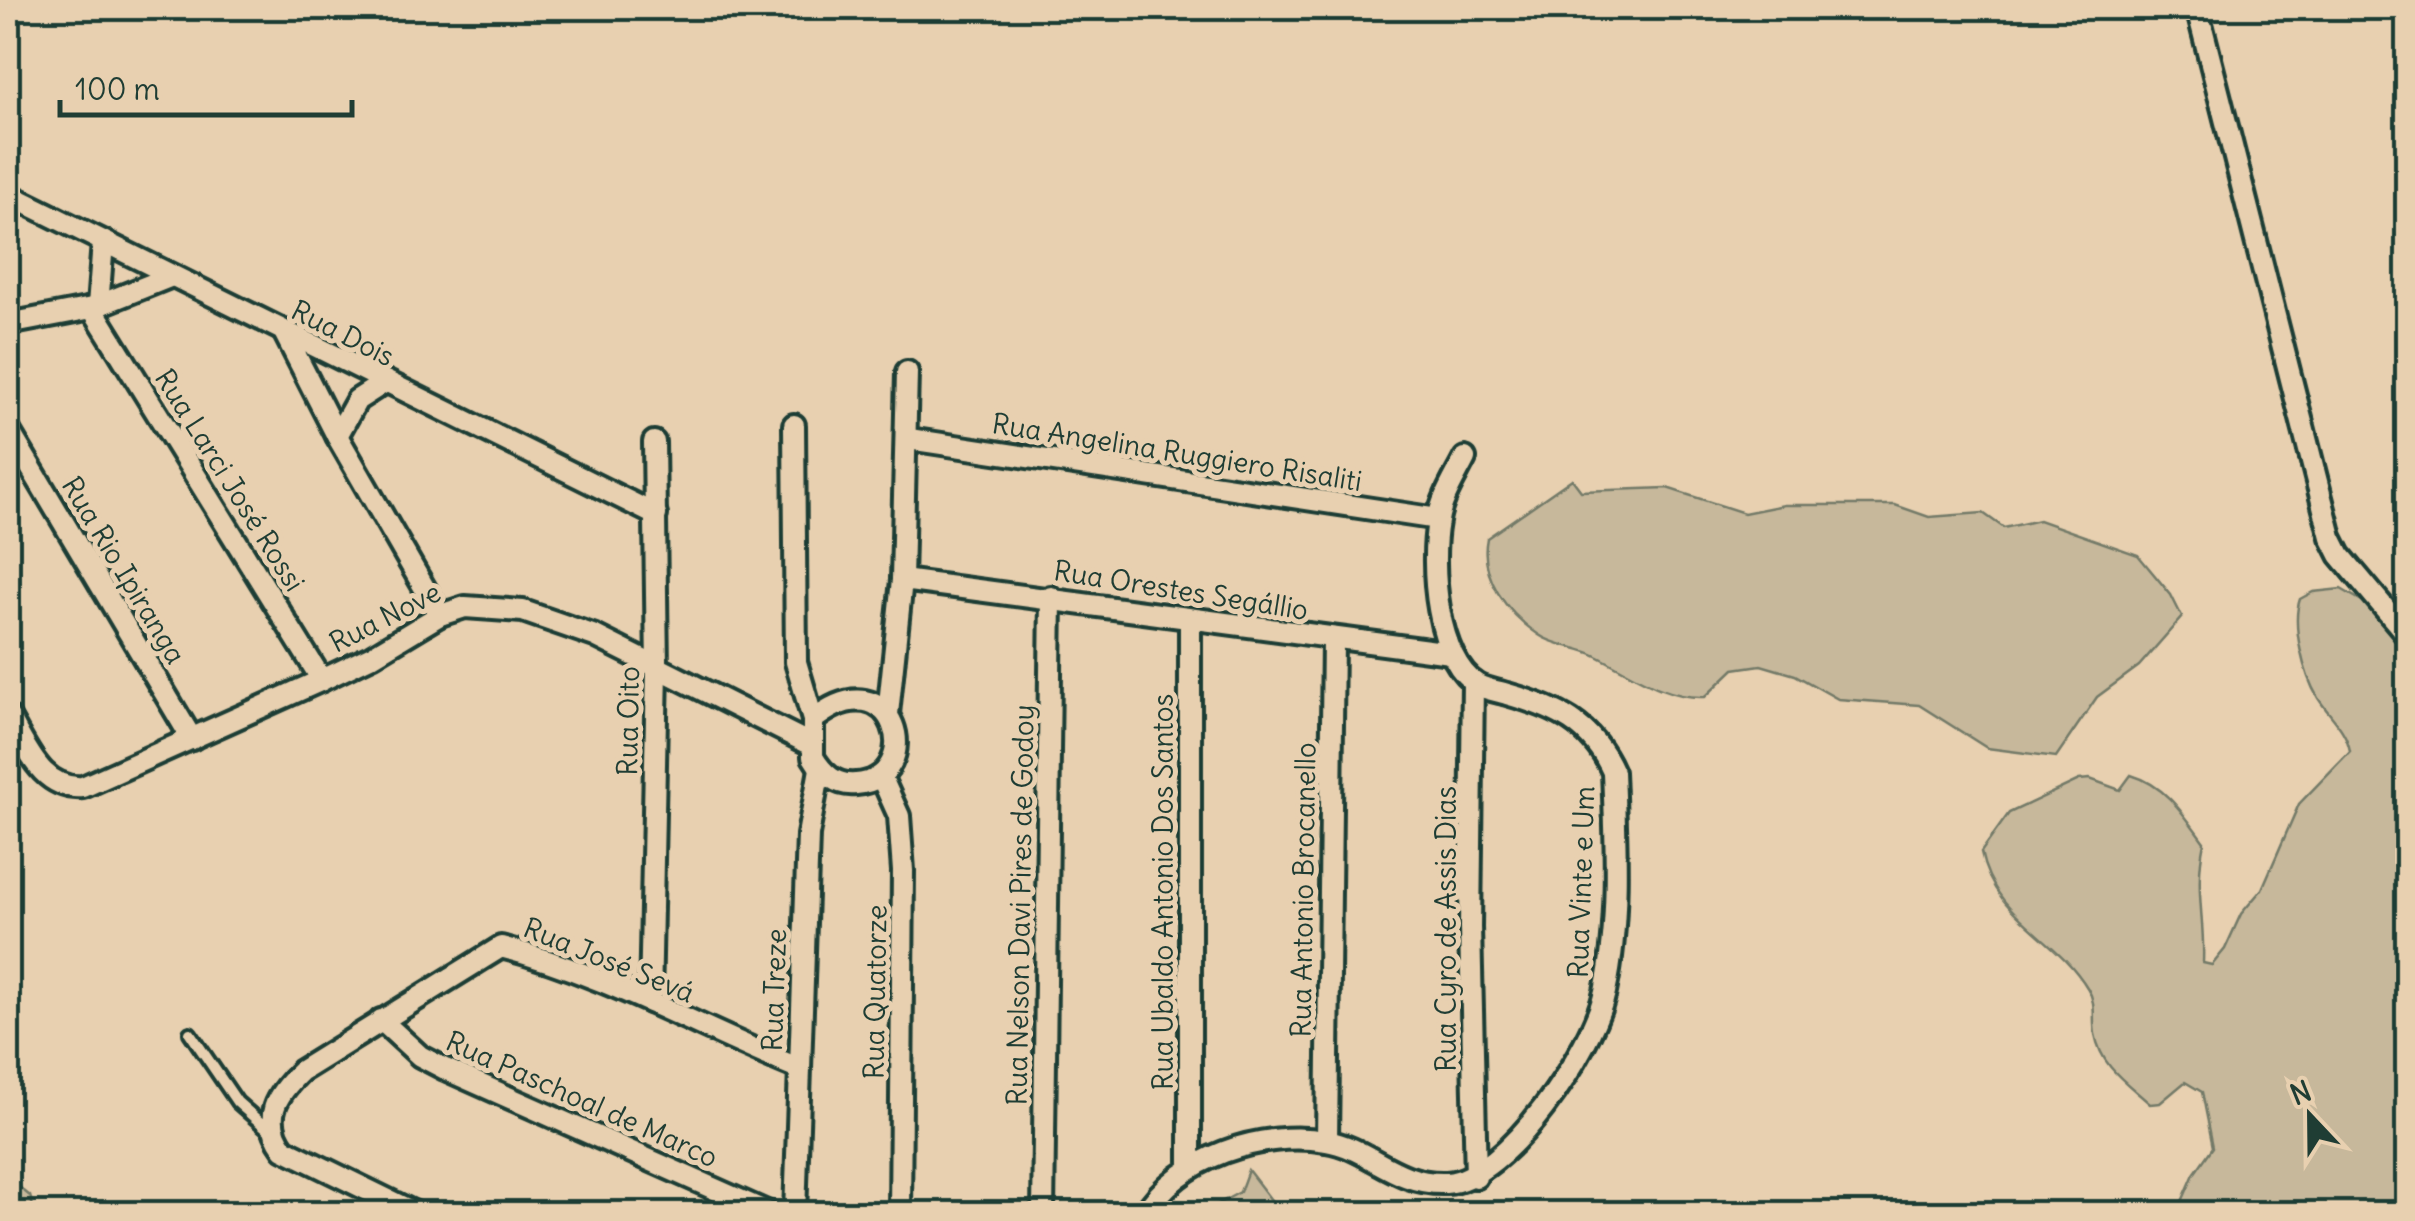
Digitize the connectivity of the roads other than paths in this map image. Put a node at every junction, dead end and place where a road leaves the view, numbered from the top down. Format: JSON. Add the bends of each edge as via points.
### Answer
{"nodes":[{"id":1,"x":2197,"y":8,"type":"edge"},
{"id":2,"x":8,"y":194,"type":"edge"},
{"id":3,"x":103,"y":242,"type":"junction"},
{"id":4,"x":172,"y":276,"type":"junction"},
{"id":5,"x":95,"y":307,"type":"junction"},
{"id":6,"x":8,"y":324,"type":"edge"},
{"id":7,"x":285,"y":334,"type":"junction"},
{"id":8,"x":907,"y":372,"type":"dead end"},
{"id":9,"x":382,"y":384,"type":"junction"},
{"id":10,"x":794,"y":425,"type":"dead end"},
{"id":11,"x":8,"y":429,"type":"edge"},
{"id":12,"x":337,"y":436,"type":"junction"},
{"id":13,"x":909,"y":438,"type":"junction"},
{"id":14,"x":654,"y":442,"type":"dead end"},
{"id":15,"x":1465,"y":458,"type":"dead end"},
{"id":16,"x":656,"y":515,"type":"junction"},
{"id":17,"x":1438,"y":519,"type":"junction"},
{"id":18,"x":902,"y":580,"type":"junction"},
{"id":19,"x":1051,"y":598,"type":"junction"},
{"id":20,"x":440,"y":615,"type":"junction"},
{"id":21,"x":1190,"y":619,"type":"junction"},
{"id":22,"x":2408,"y":636,"type":"edge"},
{"id":23,"x":1333,"y":641,"type":"junction"},
{"id":24,"x":1451,"y":653,"type":"junction"},
{"id":25,"x":657,"y":669,"type":"junction"},
{"id":26,"x":322,"y":680,"type":"junction"},
{"id":27,"x":1474,"y":682,"type":"junction"},
{"id":28,"x":888,"y":714,"type":"junction"},
{"id":29,"x":8,"y":716,"type":"edge"},
{"id":30,"x":813,"y":720,"type":"junction"},
{"id":31,"x":192,"y":739,"type":"junction"},
{"id":32,"x":810,"y":744,"type":"junction"},
{"id":33,"x":820,"y":769,"type":"junction"},
{"id":34,"x":881,"y":776,"type":"junction"},
{"id":35,"x":650,"y":1002,"type":"junction"},
{"id":36,"x":381,"y":1020,"type":"junction"},
{"id":37,"x":190,"y":1033,"type":"dead end"},
{"id":38,"x":798,"y":1068,"type":"junction"},
{"id":39,"x":272,"y":1125,"type":"junction"},
{"id":40,"x":1327,"y":1140,"type":"junction"},
{"id":41,"x":1190,"y":1166,"type":"junction"},
{"id":42,"x":1476,"y":1176,"type":"junction"},
{"id":43,"x":417,"y":1214,"type":"edge"},
{"id":44,"x":771,"y":1214,"type":"edge"},
{"id":45,"x":795,"y":1214,"type":"edge"},
{"id":46,"x":900,"y":1214,"type":"edge"},
{"id":47,"x":1044,"y":1214,"type":"edge"},
{"id":48,"x":1145,"y":1214,"type":"edge"}],
"edges":[{"from":1,"to":22,"type":"street","via":[[2325,519],[2340,555]]},
{"from":2,"to":3,"type":"street","name":"Rua Dois"},
{"from":3,"to":4,"type":"street","name":"Rua Dois"},
{"from":3,"to":5,"type":"street"},
{"from":4,"to":5,"type":"street"},
{"from":4,"to":7,"type":"street","name":"Rua Dois"},
{"from":5,"to":6,"type":"street"},
{"from":5,"to":26,"type":"street","name":"Rua Larci José Rossi"},
{"from":7,"to":9,"type":"street","name":"Rua Dois"},
{"from":7,"to":12,"type":"street"},
{"from":8,"to":13,"type":"street"},
{"from":9,"to":12,"type":"street","via":[[357,400]]},
{"from":9,"to":16,"type":"street","name":"Rua Dois"},
{"from":10,"to":30,"type":"street","via":[[796,662]]},
{"from":11,"to":31,"type":"street","name":"Rua Rio Ipiranga"},
{"from":12,"to":20,"type":"street"},
{"from":13,"to":17,"type":"street","name":"Rua Angelina Ruggiero Risaliti"},
{"from":13,"to":18,"type":"street"},
{"from":14,"to":16,"type":"street","name":"Rua Oito"},
{"from":15,"to":17,"type":"street"},
{"from":16,"to":25,"type":"street","name":"Rua Oito"},
{"from":17,"to":24,"type":"street","via":[[1438,604]]},
{"from":18,"to":19,"type":"street","name":"Rua Orestes Segállio"},
{"from":18,"to":28,"type":"street"},
{"from":19,"to":21,"type":"street","name":"Rua Orestes Segállio"},
{"from":19,"to":47,"type":"street","name":"Rua Nelson Davi Pires de Godoy"},
{"from":20,"to":25,"type":"street","name":"Rua Nove","via":[[465,607],[524,611],[595,636]]},
{"from":20,"to":26,"type":"street","name":"Rua Nove"},
{"from":21,"to":23,"type":"street","name":"Rua Orestes Segállio"},
{"from":21,"to":41,"type":"street","name":"Rua Ubaldo Antonio Dos Santos"},
{"from":23,"to":24,"type":"street","name":"Rua Orestes Segállio"},
{"from":23,"to":40,"type":"street","name":"Rua Antonio Brocanello"},
{"from":24,"to":27,"type":"street"},
{"from":25,"to":32,"type":"street","name":"Rua Nove"},
{"from":25,"to":35,"type":"street","name":"Rua Oito"},
{"from":26,"to":31,"type":"street","name":"Rua Nove"},
{"from":27,"to":42,"type":"street","name":"Rua Cyro de Assis Dias"},
{"from":27,"to":42,"type":"street","name":"Rua Vinte e Um","via":[[1589,730],[1613,772],[1614,798],[1612,956],[1604,997],[1534,1122]]},
{"from":28,"to":30,"type":"street","via":[[854,698]]},
{"from":28,"to":34,"type":"street","via":[[897,746]]},
{"from":29,"to":31,"type":"street","name":"Rua Nove","via":[[44,774],[60,787],[84,787]]},
{"from":30,"to":32,"type":"street"},
{"from":32,"to":33,"type":"street"},
{"from":33,"to":34,"type":"street","via":[[849,785]]},
{"from":33,"to":38,"type":"street","name":"Rua Treze","via":[[808,835]]},
{"from":34,"to":46,"type":"street","name":"Rua Quatorze","via":[[899,816],[903,870]]},
{"from":35,"to":36,"type":"street","name":"Rua José Sevá","via":[[501,947]]},
{"from":35,"to":38,"type":"street","name":"Rua José Sevá"},
{"from":36,"to":39,"type":"street","name":"Rua José Sevá","via":[[281,1090]]},
{"from":36,"to":44,"type":"street","name":"Rua Paschoal de Marco","via":[[398,1040],[445,1069]]},
{"from":37,"to":39,"type":"lane","via":[[237,1102]]},
{"from":38,"to":45,"type":"street","name":"Rua Treze"},
{"from":39,"to":43,"type":"street","via":[[284,1149]]},
{"from":40,"to":41,"type":"street","via":[[1277,1140]]},
{"from":40,"to":42,"type":"street","via":[[1397,1176],[1448,1183]]},
{"from":41,"to":48,"type":"street"}]}
